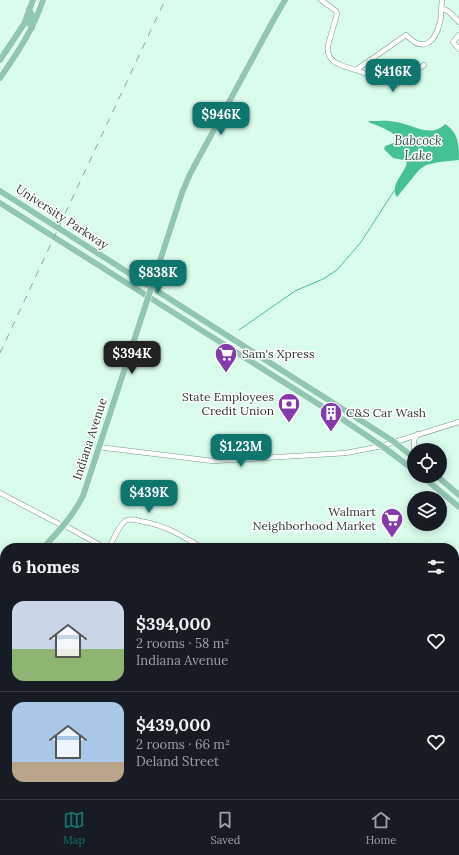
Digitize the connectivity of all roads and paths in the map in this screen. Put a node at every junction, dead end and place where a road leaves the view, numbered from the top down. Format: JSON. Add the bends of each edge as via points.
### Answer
{"nodes":[{"id":1,"x":33,"y":0,"type":"edge"},
{"id":2,"x":43,"y":0,"type":"edge"},
{"id":3,"x":285,"y":0,"type":"edge"},
{"id":4,"x":321,"y":0,"type":"edge"},
{"id":5,"x":442,"y":0,"type":"edge"},
{"id":6,"x":441,"y":8,"type":"junction"},
{"id":7,"x":30,"y":10,"type":"junction"},
{"id":8,"x":459,"y":22,"type":"edge"},
{"id":9,"x":24,"y":24,"type":"junction"},
{"id":10,"x":32,"y":28,"type":"junction"},
{"id":11,"x":459,"y":35,"type":"edge"},
{"id":12,"x":25,"y":42,"type":"junction"},
{"id":13,"x":459,"y":49,"type":"edge"},
{"id":14,"x":0,"y":60,"type":"edge"},
{"id":15,"x":424,"y":65,"type":"dead end"},
{"id":16,"x":356,"y":70,"type":"junction"},
{"id":17,"x":0,"y":78,"type":"edge"},
{"id":18,"x":0,"y":191,"type":"edge"},
{"id":19,"x":0,"y":203,"type":"edge"},
{"id":20,"x":459,"y":422,"type":"edge"},
{"id":21,"x":418,"y":434,"type":"junction"},
{"id":22,"x":393,"y":441,"type":"junction"},
{"id":23,"x":414,"y":443,"type":"edge"},
{"id":24,"x":382,"y":446,"type":"junction"},
{"id":25,"x":98,"y":447,"type":"junction"},
{"id":26,"x":407,"y":452,"type":"edge"},
{"id":27,"x":407,"y":465,"type":"edge"},
{"id":28,"x":430,"y":483,"type":"edge"},
{"id":29,"x":446,"y":483,"type":"edge"},
{"id":30,"x":0,"y":493,"type":"edge"},
{"id":31,"x":459,"y":494,"type":"edge"},
{"id":32,"x":459,"y":507,"type":"edge"},
{"id":33,"x":64,"y":526,"type":"junction"},
{"id":34,"x":193,"y":542,"type":"edge"},
{"id":35,"x":48,"y":543,"type":"edge"},
{"id":36,"x":96,"y":543,"type":"edge"},
{"id":37,"x":112,"y":543,"type":"edge"}],
"edges":[{"from":1,"to":7,"type":"main road"},
{"from":2,"to":10,"type":"main road"},
{"from":3,"to":25,"type":"main road","name":"Indiana Avenue","bridge":true,"via":[[182,193]]},
{"from":4,"to":16,"type":"street","via":[[337,14],[327,50],[329,57]]},
{"from":5,"to":6,"type":"street"},
{"from":6,"to":8,"type":"street"},
{"from":6,"to":16,"type":"street","via":[[440,23],[429,43],[419,44],[406,35]]},
{"from":7,"to":9,"type":"main road"},
{"from":7,"to":10,"type":"main road","via":[[32,15],[29,23]]},
{"from":9,"to":12,"type":"main road","via":[[27,29]]},
{"from":9,"to":14,"type":"main road"},
{"from":10,"to":12,"type":"main road"},
{"from":11,"to":13,"type":"street","via":[[453,42]]},
{"from":12,"to":17,"type":"main road"},
{"from":15,"to":16,"type":"street","via":[[396,85]]},
{"from":18,"to":22,"type":"main road","name":"University Parkway"},
{"from":19,"to":24,"type":"main road","name":"University Parkway"},
{"from":20,"to":21,"type":"street"},
{"from":21,"to":22,"type":"street"},
{"from":21,"to":23,"type":"street"},
{"from":22,"to":24,"type":"street"},
{"from":22,"to":26,"type":"main road","name":"University Parkway"},
{"from":24,"to":25,"type":"street","via":[[346,453],[220,461]]},
{"from":24,"to":27,"type":"main road","name":"University Parkway"},
{"from":25,"to":33,"type":"main road","name":"Indiana Avenue","via":[[83,496]]},
{"from":28,"to":32,"type":"main road"},
{"from":29,"to":31,"type":"main road"},
{"from":30,"to":33,"type":"street"},
{"from":33,"to":35,"type":"main road","name":"Indiana Avenue"},
{"from":33,"to":36,"type":"street"},
{"from":34,"to":37,"type":"street","via":[[157,524],[131,519],[120,528]]}]}
